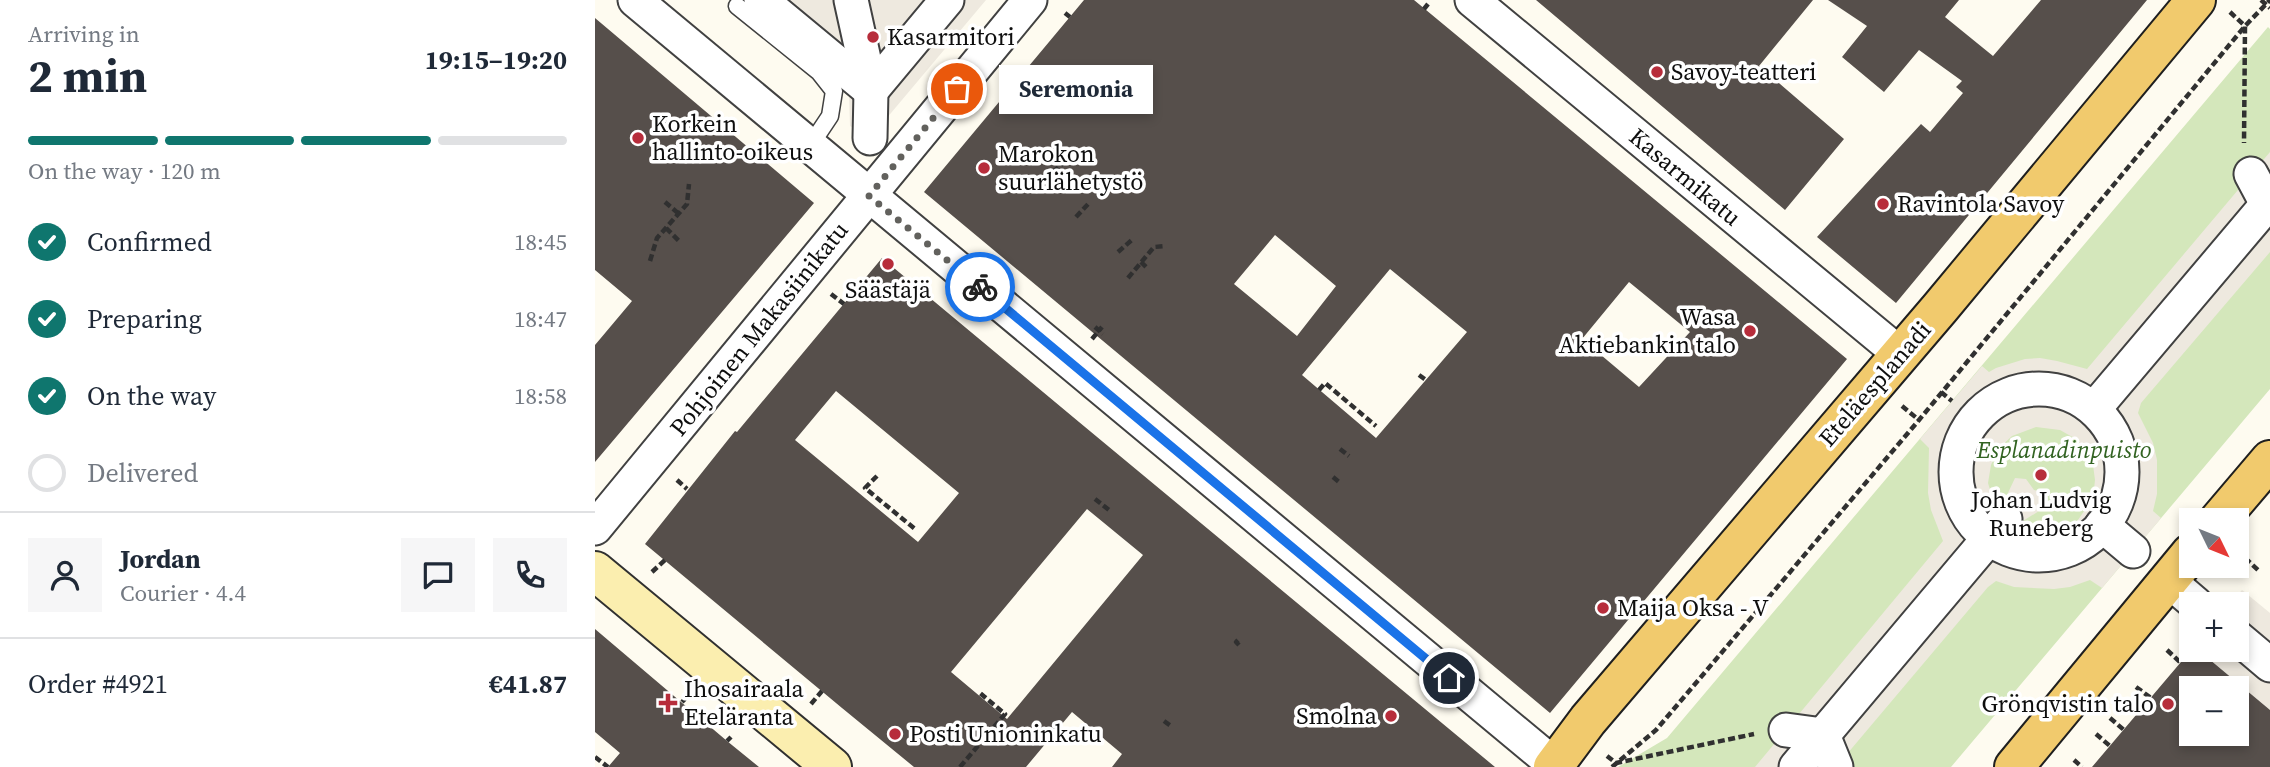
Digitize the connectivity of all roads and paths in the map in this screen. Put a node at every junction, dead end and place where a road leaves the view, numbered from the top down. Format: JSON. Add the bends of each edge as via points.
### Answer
{"nodes":[{"id":1,"x":635,"y":0,"type":"edge"},
{"id":2,"x":851,"y":0,"type":"edge"},
{"id":3,"x":947,"y":0,"type":"edge"},
{"id":4,"x":1030,"y":0,"type":"edge"},
{"id":5,"x":1472,"y":0,"type":"edge"},
{"id":6,"x":2196,"y":0,"type":"edge"},
{"id":7,"x":2261,"y":0,"type":"edge"},
{"id":8,"x":749,"y":3,"type":"edge"},
{"id":9,"x":1428,"y":4,"type":"dead end"},
{"id":10,"x":2269,"y":4,"type":"edge"},
{"id":11,"x":1424,"y":9,"type":"dead end"},
{"id":12,"x":1065,"y":13,"type":"dead end"},
{"id":13,"x":1070,"y":17,"type":"dead end"},
{"id":14,"x":2245,"y":26,"type":"junction"},
{"id":15,"x":871,"y":91,"type":"junction"},
{"id":16,"x":870,"y":138,"type":"dead end"},
{"id":17,"x":810,"y":146,"type":"junction"},
{"id":18,"x":1071,"y":156,"type":"dead end"},
{"id":19,"x":1053,"y":172,"type":"dead end"},
{"id":20,"x":2251,"y":174,"type":"joint"},
{"id":21,"x":680,"y":185,"type":"dead end"},
{"id":22,"x":869,"y":196,"type":"junction"},
{"id":23,"x":665,"y":202,"type":"dead end"},
{"id":24,"x":1089,"y":203,"type":"dead end"},
{"id":25,"x":2269,"y":203,"type":"edge"},
{"id":26,"x":678,"y":214,"type":"junction"},
{"id":27,"x":1076,"y":217,"type":"dead end"},
{"id":28,"x":666,"y":228,"type":"junction"},
{"id":29,"x":1133,"y":239,"type":"dead end"},
{"id":30,"x":680,"y":242,"type":"dead end"},
{"id":31,"x":1166,"y":246,"type":"dead end"},
{"id":32,"x":1118,"y":251,"type":"dead end"},
{"id":33,"x":650,"y":261,"type":"dead end"},
{"id":34,"x":1141,"y":262,"type":"junction"},
{"id":35,"x":1147,"y":268,"type":"dead end"},
{"id":36,"x":1128,"y":278,"type":"dead end"},
{"id":37,"x":831,"y":294,"type":"dead end"},
{"id":38,"x":843,"y":304,"type":"dead end"},
{"id":39,"x":1900,"y":354,"type":"junction"},
{"id":40,"x":1419,"y":375,"type":"dead end"},
{"id":41,"x":1426,"y":380,"type":"dead end"},
{"id":42,"x":1319,"y":390,"type":"dead end"},
{"id":43,"x":1956,"y":404,"type":"junction"},
{"id":44,"x":2094,"y":409,"type":"junction"},
{"id":45,"x":1376,"y":426,"type":"dead end"},
{"id":46,"x":1340,"y":449,"type":"dead end"},
{"id":47,"x":1349,"y":456,"type":"dead end"},
{"id":48,"x":2270,"y":460,"type":"edge"},
{"id":49,"x":877,"y":475,"type":"dead end"},
{"id":50,"x":1333,"y":477,"type":"dead end"},
{"id":51,"x":677,"y":480,"type":"dead end"},
{"id":52,"x":1339,"y":482,"type":"dead end"},
{"id":53,"x":687,"y":489,"type":"dead end"},
{"id":54,"x":1095,"y":499,"type":"dead end"},
{"id":55,"x":2229,"y":508,"type":"edge"},
{"id":56,"x":1109,"y":510,"type":"dead end"},
{"id":57,"x":2102,"y":525,"type":"junction"},
{"id":58,"x":595,"y":528,"type":"edge"},
{"id":59,"x":1997,"y":528,"type":"junction"},
{"id":60,"x":915,"y":529,"type":"dead end"},
{"id":61,"x":2133,"y":551,"type":"dead end"},
{"id":62,"x":665,"y":560,"type":"dead end"},
{"id":63,"x":2249,"y":561,"type":"edge"},
{"id":64,"x":595,"y":570,"type":"edge"},
{"id":65,"x":2259,"y":570,"type":"dead end"},
{"id":66,"x":649,"y":575,"type":"dead end"},
{"id":67,"x":2185,"y":579,"type":"edge"},
{"id":68,"x":1240,"y":638,"type":"dead end"},
{"id":69,"x":1239,"y":645,"type":"dead end"},
{"id":70,"x":2249,"y":647,"type":"edge"},
{"id":71,"x":2167,"y":650,"type":"dead end"},
{"id":72,"x":2181,"y":663,"type":"dead end"},
{"id":73,"x":2270,"y":665,"type":"edge"},
{"id":74,"x":2137,"y":687,"type":"dead end"},
{"id":75,"x":822,"y":691,"type":"dead end"},
{"id":76,"x":980,"y":693,"type":"dead end"},
{"id":77,"x":2151,"y":698,"type":"dead end"},
{"id":78,"x":809,"y":707,"type":"dead end"},
{"id":79,"x":2110,"y":718,"type":"dead end"},
{"id":80,"x":1164,"y":721,"type":"dead end"},
{"id":81,"x":1171,"y":726,"type":"dead end"},
{"id":82,"x":1786,"y":730,"type":"joint"},
{"id":83,"x":2124,"y":730,"type":"dead end"},
{"id":84,"x":2096,"y":734,"type":"dead end"},
{"id":85,"x":1823,"y":735,"type":"junction"},
{"id":86,"x":2111,"y":746,"type":"dead end"},
{"id":87,"x":595,"y":757,"type":"edge"},
{"id":88,"x":2074,"y":760,"type":"dead end"},
{"id":89,"x":1614,"y":765,"type":"edge"},
{"id":90,"x":1555,"y":766,"type":"edge"},
{"id":91,"x":1836,"y":766,"type":"edge"},
{"id":92,"x":608,"y":767,"type":"edge"},
{"id":93,"x":832,"y":767,"type":"edge"},
{"id":94,"x":960,"y":767,"type":"edge"},
{"id":95,"x":1796,"y":767,"type":"edge"},
{"id":96,"x":2014,"y":767,"type":"edge"},
{"id":97,"x":2082,"y":767,"type":"edge"}],
"edges":[{"from":1,"to":17,"type":"street"},
{"from":2,"to":15,"type":"street"},
{"from":3,"to":15,"type":"street"},
{"from":4,"to":22,"type":"street","name":"Pohjoinen Makasiinikatu"},
{"from":5,"to":39,"type":"street","name":"Kasarmikatu"},
{"from":6,"to":39,"type":"main road","name":"Eteläesplanadi"},
{"from":7,"to":10,"type":"path"},
{"from":8,"to":15,"type":"street"},
{"from":8,"to":17,"type":"lane","via":[[834,91],[830,116]]},
{"from":9,"to":11,"type":"path"},
{"from":10,"to":14,"type":"path"},
{"from":12,"to":13,"type":"path"},
{"from":14,"to":20,"type":"path","via":[[2244,157]]},
{"from":14,"to":43,"type":"path"},
{"from":15,"to":16,"type":"street"},
{"from":17,"to":22,"type":"street"},
{"from":18,"to":19,"type":"path"},
{"from":20,"to":25,"type":"street"},
{"from":21,"to":26,"type":"path","via":[[691,189]]},
{"from":22,"to":58,"type":"street","name":"Pohjoinen Makasiinikatu"},
{"from":22,"to":90,"type":"street"},
{"from":23,"to":26,"type":"path"},
{"from":24,"to":27,"type":"path"},
{"from":25,"to":44,"type":"street"},
{"from":26,"to":28,"type":"path"},
{"from":28,"to":30,"type":"path"},
{"from":28,"to":33,"type":"path","via":[[657,238]]},
{"from":29,"to":32,"type":"path"},
{"from":31,"to":34,"type":"path","via":[[1154,247]]},
{"from":34,"to":35,"type":"path"},
{"from":34,"to":36,"type":"path"},
{"from":37,"to":38,"type":"path"},
{"from":39,"to":90,"type":"main road","name":"Eteläesplanadi","via":[[1588,720]]},
{"from":40,"to":41,"type":"path"},
{"from":42,"to":45,"type":"path","via":[[1325,383]]},
{"from":43,"to":44,"type":"street","via":[[1992,404],[2022,390],[2054,390]]},
{"from":43,"to":59,"type":"street","via":[[1962,441],[1956,473],[1963,505],[1971,519]]},
{"from":43,"to":89,"type":"path","via":[[1656,730]]},
{"from":44,"to":57,"type":"street","via":[[2116,439],[2122,470],[2116,502]]},
{"from":46,"to":47,"type":"path"},
{"from":48,"to":55,"type":"main road"},
{"from":49,"to":60,"type":"path","via":[[865,488]]},
{"from":50,"to":52,"type":"path"},
{"from":51,"to":53,"type":"path"},
{"from":54,"to":56,"type":"path"},
{"from":57,"to":59,"type":"street","via":[[2072,548],[2041,555],[2009,549]]},
{"from":57,"to":61,"type":"street"},
{"from":59,"to":85,"type":"street"},
{"from":62,"to":66,"type":"path"},
{"from":63,"to":65,"type":"path"},
{"from":64,"to":93,"type":"main road"},
{"from":67,"to":96,"type":"main road"},
{"from":68,"to":69,"type":"path"},
{"from":70,"to":73,"type":"street"},
{"from":71,"to":72,"type":"path"},
{"from":74,"to":77,"type":"path"},
{"from":75,"to":78,"type":"path"},
{"from":76,"to":94,"type":"path","via":[[1005,714]]},
{"from":79,"to":83,"type":"path"},
{"from":80,"to":81,"type":"path"},
{"from":82,"to":85,"type":"street"},
{"from":82,"to":89,"type":"path"},
{"from":84,"to":86,"type":"path"},
{"from":85,"to":91,"type":"street"},
{"from":85,"to":95,"type":"street"},
{"from":87,"to":92,"type":"path"},
{"from":88,"to":97,"type":"path"}]}
